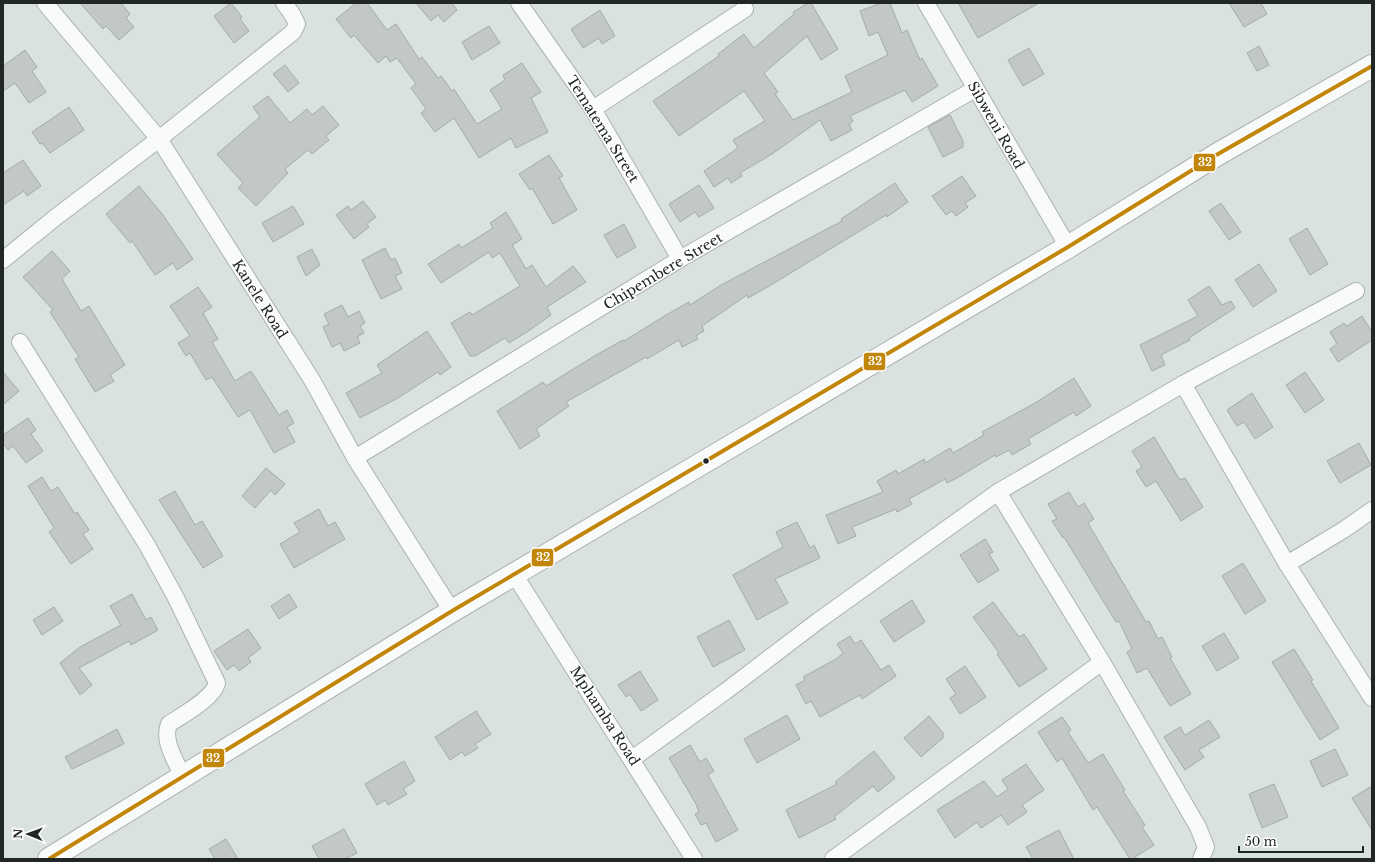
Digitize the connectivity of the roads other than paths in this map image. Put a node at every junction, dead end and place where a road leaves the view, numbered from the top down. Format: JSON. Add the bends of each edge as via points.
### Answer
{"nodes":[{"id":1,"x":45,"y":3,"type":"edge"},
{"id":2,"x":284,"y":3,"type":"edge"},
{"id":3,"x":519,"y":3,"type":"edge"},
{"id":4,"x":926,"y":3,"type":"edge"},
{"id":5,"x":745,"y":9,"type":"dead end"},
{"id":6,"x":1372,"y":66,"type":"edge"},
{"id":7,"x":975,"y":89,"type":"junction"},
{"id":8,"x":593,"y":109,"type":"junction"},
{"id":9,"x":159,"y":139,"type":"junction"},
{"id":10,"x":1068,"y":247,"type":"junction"},
{"id":11,"x":680,"y":259,"type":"junction"},
{"id":12,"x":3,"y":260,"type":"edge"},
{"id":13,"x":1356,"y":291,"type":"dead end"},
{"id":14,"x":20,"y":342,"type":"dead end"},
{"id":15,"x":1183,"y":384,"type":"junction"},
{"id":16,"x":355,"y":458,"type":"junction"},
{"id":17,"x":998,"y":492,"type":"junction"},
{"id":18,"x":1372,"y":510,"type":"edge"},
{"id":19,"x":1287,"y":564,"type":"junction"},
{"id":20,"x":514,"y":574,"type":"junction"},
{"id":21,"x":452,"y":611,"type":"junction"},
{"id":22,"x":1102,"y":662,"type":"junction"},
{"id":23,"x":1372,"y":698,"type":"edge"},
{"id":24,"x":632,"y":759,"type":"junction"},
{"id":25,"x":183,"y":777,"type":"junction"},
{"id":26,"x":49,"y":859,"type":"edge"},
{"id":27,"x":694,"y":859,"type":"edge"},
{"id":28,"x":833,"y":859,"type":"edge"},
{"id":29,"x":1201,"y":859,"type":"edge"}],
"edges":[{"from":1,"to":9,"type":"street","name":"Kanele Road"},
{"from":2,"to":9,"type":"street","via":[[297,24],[293,32]]},
{"from":3,"to":8,"type":"street","name":"Tematema Street"},
{"from":4,"to":7,"type":"street","name":"Sibweni Road"},
{"from":5,"to":8,"type":"street"},
{"from":6,"to":10,"type":"main road","via":[[1218,154]]},
{"from":7,"to":10,"type":"street","name":"Sibweni Road"},
{"from":7,"to":11,"type":"street","name":"Chipembere Street"},
{"from":8,"to":11,"type":"street","name":"Tematema Street"},
{"from":9,"to":12,"type":"street"},
{"from":9,"to":16,"type":"street","name":"Kanele Road","via":[[312,380]]},
{"from":10,"to":20,"type":"main road"},
{"from":11,"to":16,"type":"street","name":"Chipembere Street"},
{"from":13,"to":15,"type":"street"},
{"from":14,"to":25,"type":"street","via":[[147,545],[217,683],[216,689],[209,696],[169,724],[167,729],[166,738]]},
{"from":15,"to":17,"type":"street"},
{"from":15,"to":19,"type":"street"},
{"from":16,"to":21,"type":"street","name":"Kanele Road"},
{"from":17,"to":22,"type":"street"},
{"from":17,"to":24,"type":"street"},
{"from":18,"to":19,"type":"street","via":[[1345,530]]},
{"from":19,"to":23,"type":"street"},
{"from":20,"to":21,"type":"main road"},
{"from":20,"to":24,"type":"street","name":"Mphamba Road"},
{"from":21,"to":25,"type":"main road"},
{"from":22,"to":28,"type":"street"},
{"from":22,"to":29,"type":"street","via":[[1198,827],[1206,847]]},
{"from":24,"to":27,"type":"street","name":"Mphamba Road"},
{"from":25,"to":26,"type":"main road"}]}
